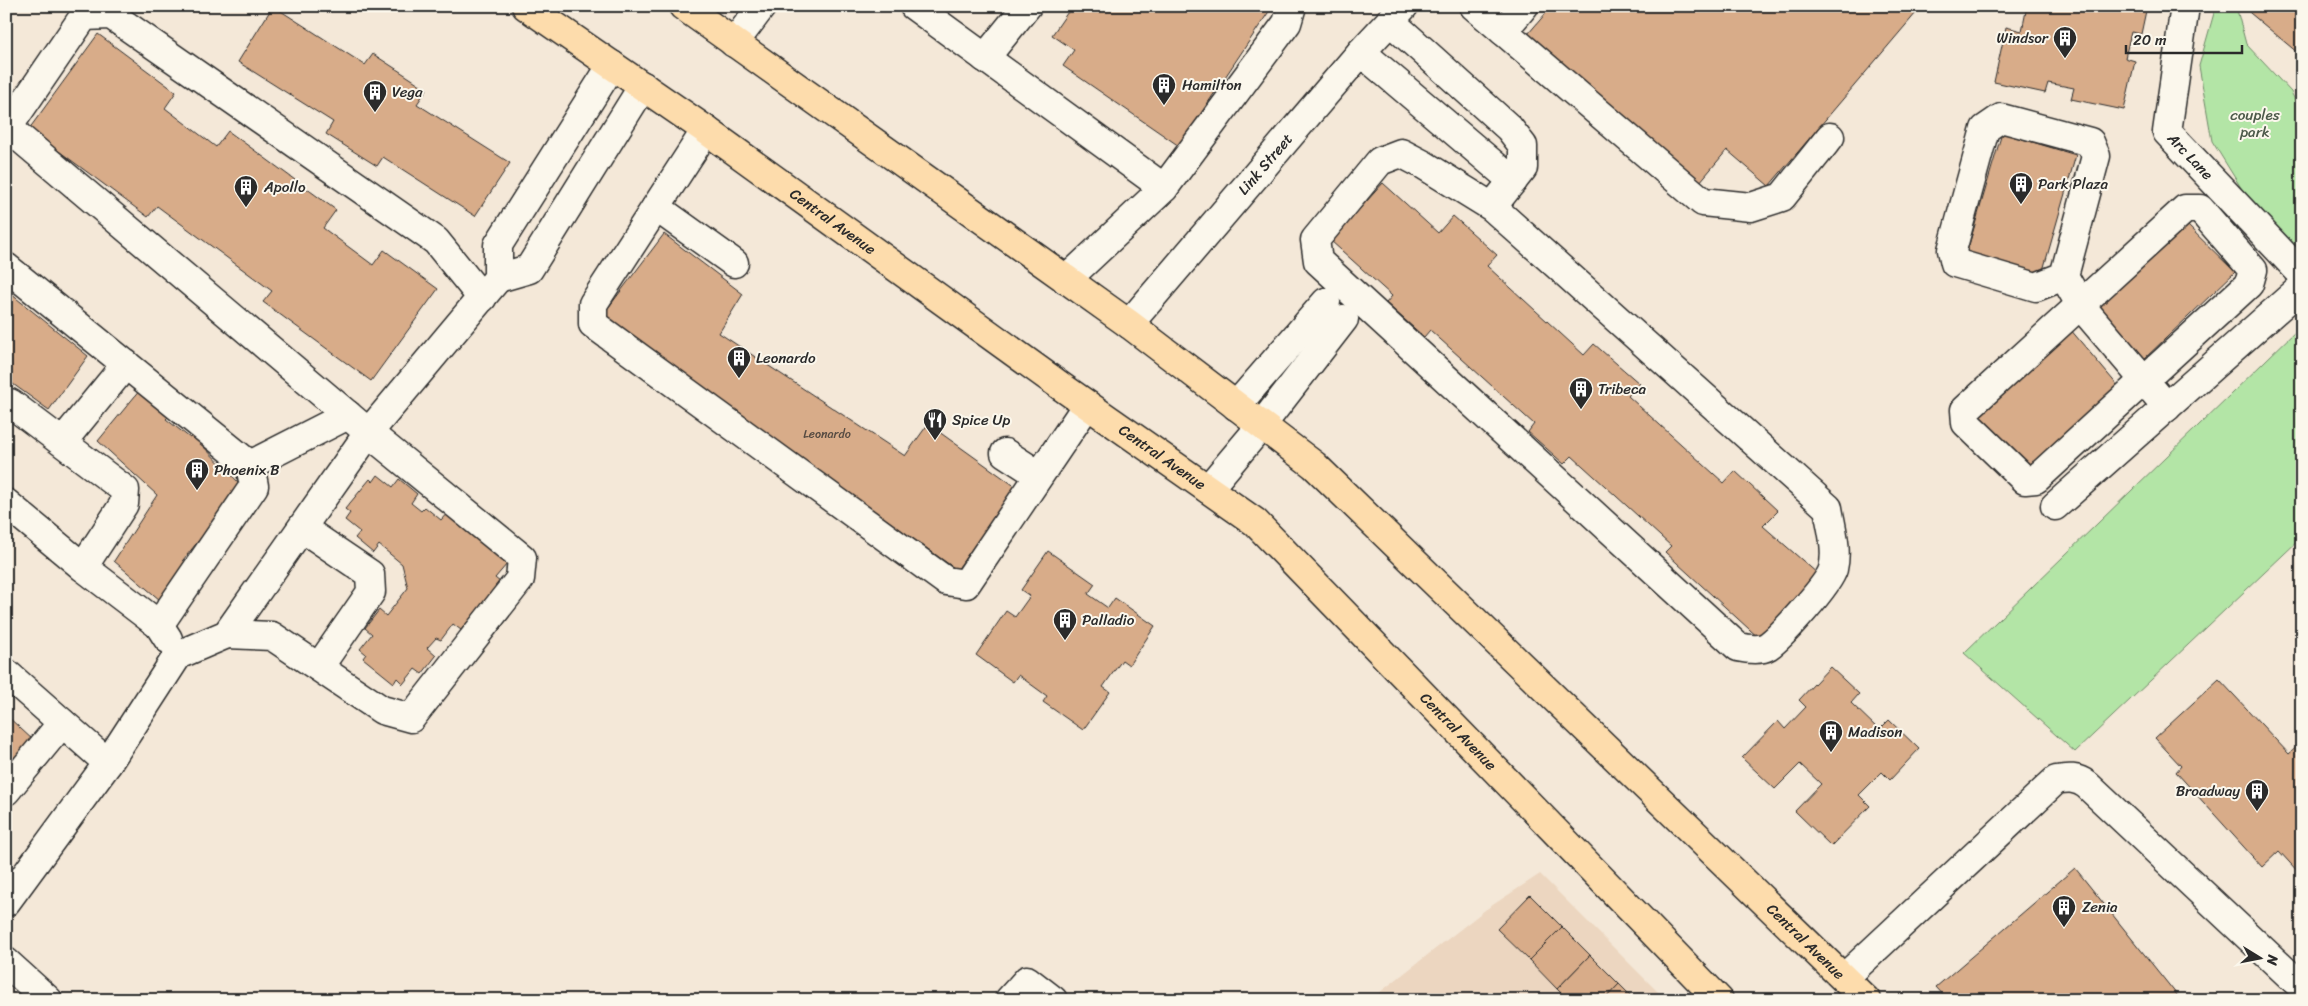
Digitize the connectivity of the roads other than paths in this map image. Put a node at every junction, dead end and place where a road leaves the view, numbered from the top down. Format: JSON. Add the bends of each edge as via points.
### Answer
{"nodes":[{"id":1,"x":526,"y":6,"type":"edge"},
{"id":2,"x":683,"y":6,"type":"edge"},
{"id":3,"x":762,"y":6,"type":"edge"},
{"id":4,"x":914,"y":6,"type":"edge"},
{"id":5,"x":1027,"y":6,"type":"edge"},
{"id":6,"x":1292,"y":6,"type":"edge"},
{"id":7,"x":1474,"y":6,"type":"edge"},
{"id":8,"x":1524,"y":6,"type":"edge"},
{"id":9,"x":2185,"y":6,"type":"edge"},
{"id":10,"x":1397,"y":14,"type":"edge"},
{"id":11,"x":1503,"y":31,"type":"junction"},
{"id":12,"x":734,"y":43,"type":"junction"},
{"id":13,"x":1361,"y":52,"type":"junction"},
{"id":14,"x":985,"y":58,"type":"junction"},
{"id":15,"x":612,"y":65,"type":"junction"},
{"id":16,"x":643,"y":86,"type":"junction"},
{"id":17,"x":7,"y":128,"type":"edge"},
{"id":18,"x":706,"y":130,"type":"junction"},
{"id":19,"x":1830,"y":137,"type":"dead end"},
{"id":20,"x":1513,"y":181,"type":"junction"},
{"id":21,"x":1164,"y":188,"type":"junction"},
{"id":22,"x":656,"y":207,"type":"junction"},
{"id":23,"x":1492,"y":207,"type":"junction"},
{"id":24,"x":734,"y":263,"type":"dead end"},
{"id":25,"x":6,"y":267,"type":"edge"},
{"id":26,"x":2302,"y":274,"type":"edge"},
{"id":27,"x":2064,"y":276,"type":"junction"},
{"id":28,"x":1066,"y":280,"type":"junction"},
{"id":29,"x":2302,"y":287,"type":"edge"},
{"id":30,"x":490,"y":288,"type":"junction"},
{"id":31,"x":2080,"y":306,"type":"junction"},
{"id":32,"x":1129,"y":324,"type":"junction"},
{"id":33,"x":126,"y":364,"type":"junction"},
{"id":34,"x":2145,"y":380,"type":"junction"},
{"id":35,"x":6,"y":403,"type":"edge"},
{"id":36,"x":1087,"y":404,"type":"junction"},
{"id":37,"x":1236,"y":406,"type":"junction"},
{"id":38,"x":2167,"y":407,"type":"junction"},
{"id":39,"x":348,"y":415,"type":"junction"},
{"id":40,"x":1261,"y":426,"type":"junction"},
{"id":41,"x":369,"y":432,"type":"junction"},
{"id":42,"x":63,"y":441,"type":"junction"},
{"id":43,"x":1005,"y":453,"type":"dead end"},
{"id":44,"x":250,"y":465,"type":"junction"},
{"id":45,"x":1039,"y":475,"type":"junction"},
{"id":46,"x":1208,"y":489,"type":"junction"},
{"id":47,"x":6,"y":503,"type":"edge"},
{"id":48,"x":2055,"y":506,"type":"dead end"},
{"id":49,"x":302,"y":528,"type":"junction"},
{"id":50,"x":83,"y":567,"type":"junction"},
{"id":51,"x":159,"y":625,"type":"junction"},
{"id":52,"x":227,"y":634,"type":"junction"},
{"id":53,"x":178,"y":656,"type":"junction"},
{"id":54,"x":319,"y":667,"type":"junction"},
{"id":55,"x":6,"y":673,"type":"edge"},
{"id":56,"x":62,"y":723,"type":"junction"},
{"id":57,"x":108,"y":763,"type":"junction"},
{"id":58,"x":6,"y":791,"type":"edge"},
{"id":59,"x":6,"y":902,"type":"edge"},
{"id":60,"x":6,"y":962,"type":"edge"},
{"id":61,"x":1844,"y":978,"type":"junction"},
{"id":62,"x":2302,"y":986,"type":"edge"},
{"id":63,"x":48,"y":1000,"type":"edge"},
{"id":64,"x":1009,"y":1000,"type":"edge"},
{"id":65,"x":1053,"y":1000,"type":"edge"},
{"id":66,"x":1719,"y":1000,"type":"edge"},
{"id":67,"x":1866,"y":1000,"type":"edge"}],
"edges":[{"from":1,"to":15,"type":"main road","name":"Central Avenue"},
{"from":2,"to":12,"type":"main road","name":"Central Avenue"},
{"from":3,"to":12,"type":"street"},
{"from":4,"to":14,"type":"street"},
{"from":5,"to":14,"type":"street"},
{"from":6,"to":21,"type":"street","via":[[1286,23]]},
{"from":7,"to":11,"type":"street"},
{"from":8,"to":11,"type":"street"},
{"from":9,"to":26,"type":"street","name":"Arc Lane","via":[[2167,132]]},
{"from":10,"to":13,"type":"street","name":"Link Street"},
{"from":10,"to":20,"type":"street","via":[[1522,146],[1523,168]]},
{"from":11,"to":19,"type":"street","via":[[1703,202],[1751,206],[1782,197]]},
{"from":12,"to":28,"type":"main road","name":"Central Avenue"},
{"from":13,"to":20,"type":"street"},
{"from":13,"to":32,"type":"street","name":"Link Street"},
{"from":14,"to":21,"type":"street"},
{"from":15,"to":16,"type":"main road","name":"Central Avenue"},
{"from":15,"to":30,"type":"street","via":[[498,245]]},
{"from":16,"to":18,"type":"main road","name":"Central Avenue"},
{"from":16,"to":30,"type":"street","via":[[529,269]]},
{"from":17,"to":30,"type":"street","via":[[84,16],[111,15],[436,241]]},
{"from":17,"to":39,"type":"street"},
{"from":18,"to":22,"type":"street"},
{"from":18,"to":36,"type":"main road","name":"Central Avenue"},
{"from":20,"to":23,"type":"street"},
{"from":21,"to":28,"type":"street"},
{"from":22,"to":24,"type":"street"},
{"from":22,"to":45,"type":"street","via":[[593,304],[593,324],[946,581],[966,584]]},
{"from":23,"to":23,"type":"street","via":[[1828,508],[1834,542],[1833,570],[1822,590],[1767,646],[1751,650],[1738,647],[1318,261],[1315,240],[1380,161],[1401,153]]},
{"from":25,"to":33,"type":"street"},
{"from":27,"to":27,"type":"street","via":[[2096,156],[2090,142],[2001,118],[1985,129],[1952,250],[1955,263],[2036,287]]},
{"from":27,"to":31,"type":"street"},
{"from":28,"to":32,"type":"main road","name":"Central Avenue"},
{"from":29,"to":38,"type":"street"},
{"from":30,"to":41,"type":"street"},
{"from":31,"to":34,"type":"street"},
{"from":31,"to":34,"type":"street","via":[[2185,209],[2200,209],[2253,270],[2248,284]]},
{"from":31,"to":34,"type":"street","via":[[1965,410],[1966,424],[2025,480],[2036,479]]},
{"from":32,"to":37,"type":"main road","name":"Central Avenue"},
{"from":33,"to":42,"type":"street"},
{"from":33,"to":44,"type":"street"},
{"from":34,"to":38,"type":"street"},
{"from":35,"to":42,"type":"street"},
{"from":36,"to":45,"type":"street"},
{"from":36,"to":46,"type":"main road","name":"Central Avenue"},
{"from":37,"to":40,"type":"main road","name":"Central Avenue"},
{"from":37,"to":40,"type":"street","via":[[1335,311]]},
{"from":38,"to":48,"type":"street"},
{"from":39,"to":41,"type":"street"},
{"from":39,"to":44,"type":"street"},
{"from":40,"to":46,"type":"street"},
{"from":40,"to":61,"type":"main road","name":"Central Avenue","via":[[1314,465]]},
{"from":41,"to":49,"type":"street"},
{"from":41,"to":54,"type":"street","via":[[522,558],[520,579],[410,718],[382,710]]},
{"from":42,"to":50,"type":"street","via":[[125,490],[124,504]]},
{"from":43,"to":45,"type":"street"},
{"from":44,"to":51,"type":"street","via":[[254,486]]},
{"from":46,"to":66,"type":"main road","name":"Central Avenue","via":[[1255,522]]},
{"from":47,"to":50,"type":"street"},
{"from":49,"to":52,"type":"street"},
{"from":49,"to":54,"type":"street","via":[[370,574],[371,592]]},
{"from":50,"to":51,"type":"street"},
{"from":51,"to":53,"type":"street"},
{"from":52,"to":53,"type":"street"},
{"from":52,"to":54,"type":"street","via":[[272,636]]},
{"from":53,"to":57,"type":"street"},
{"from":55,"to":56,"type":"street"},
{"from":56,"to":57,"type":"street"},
{"from":56,"to":58,"type":"street"},
{"from":57,"to":59,"type":"street"},
{"from":60,"to":63,"type":"street"},
{"from":61,"to":62,"type":"street","via":[[2056,780],[2068,778],[2080,779],[2087,785]]},
{"from":61,"to":67,"type":"main road","name":"Central Avenue"},
{"from":64,"to":65,"type":"street","via":[[1027,980]]}]}
